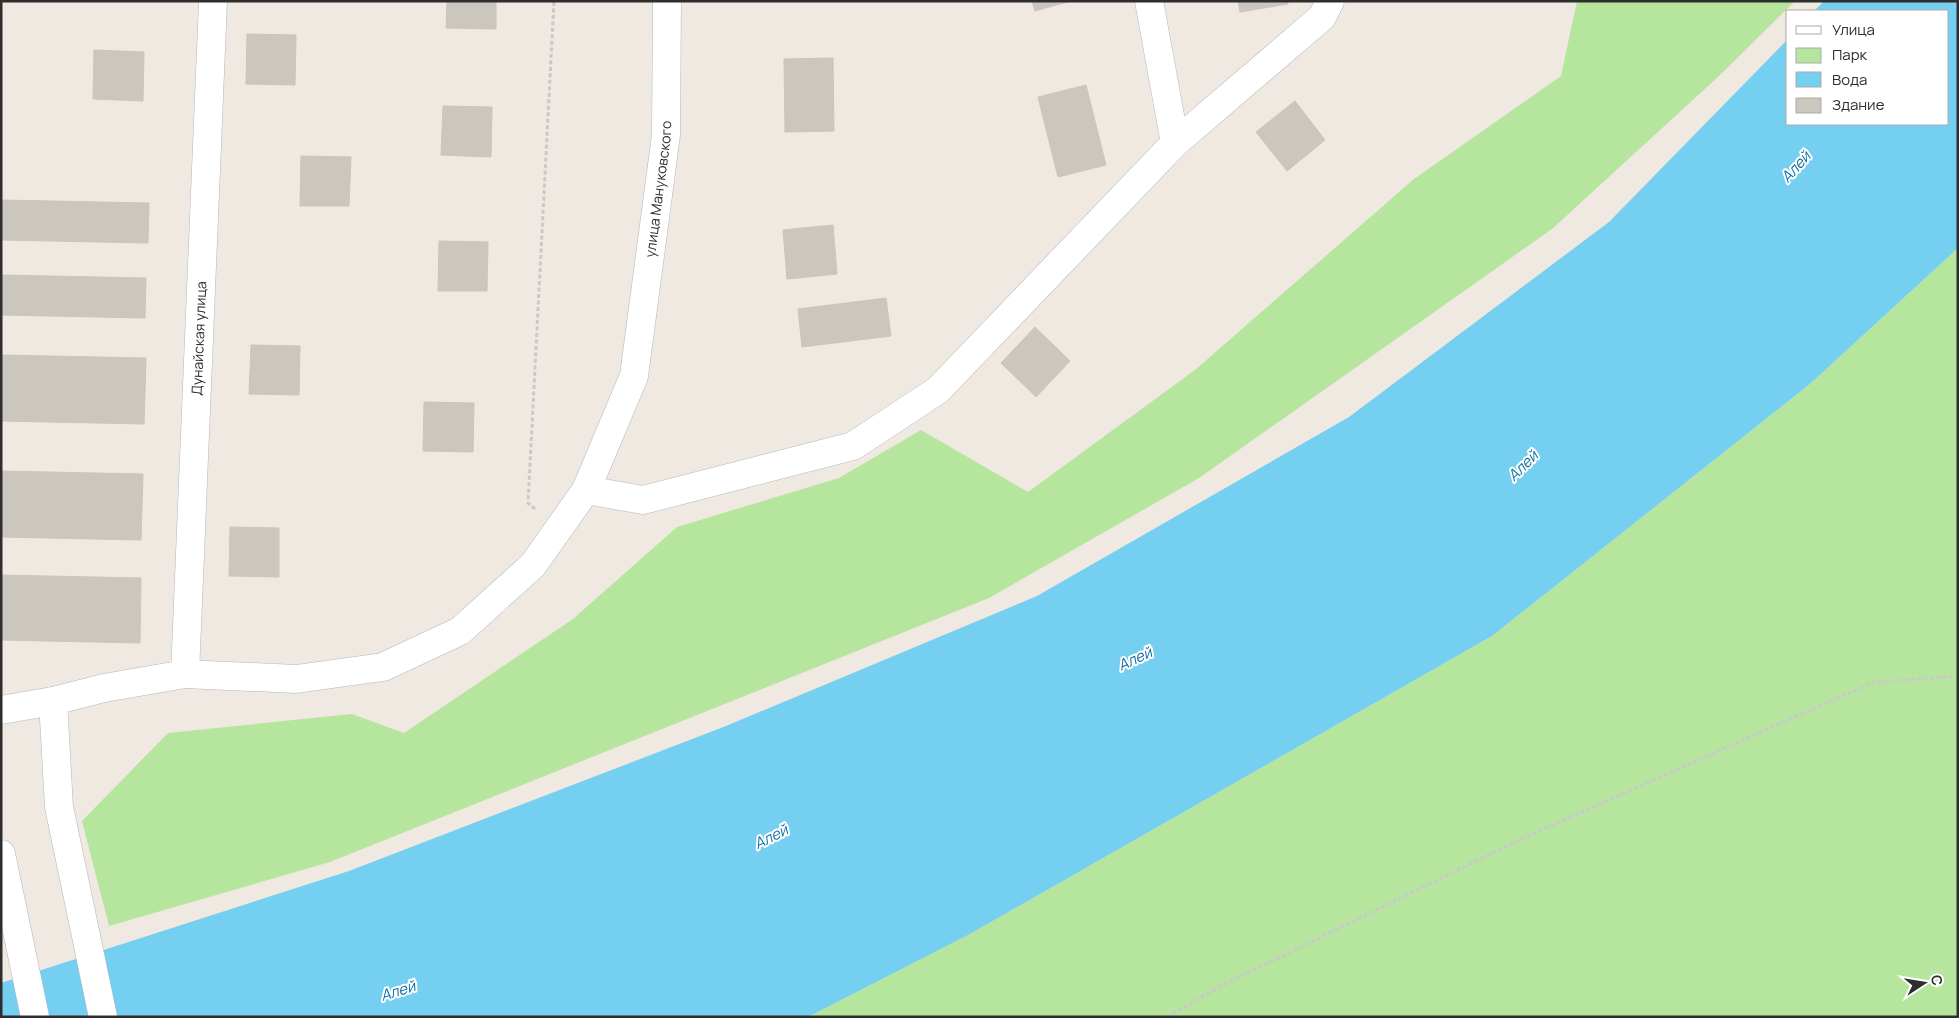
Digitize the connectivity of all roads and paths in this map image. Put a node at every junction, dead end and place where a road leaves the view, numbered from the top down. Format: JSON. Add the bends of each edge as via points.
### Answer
{"nodes":[{"id":1,"x":213,"y":1,"type":"edge"},
{"id":2,"x":554,"y":1,"type":"edge"},
{"id":3,"x":667,"y":1,"type":"edge"},
{"id":4,"x":1149,"y":1,"type":"edge"},
{"id":5,"x":1330,"y":1,"type":"edge"},
{"id":6,"x":1175,"y":143,"type":"junction"},
{"id":7,"x":586,"y":490,"type":"junction"},
{"id":8,"x":558,"y":529,"type":"junction"},
{"id":9,"x":185,"y":674,"type":"junction"},
{"id":10,"x":1958,"y":676,"type":"edge"},
{"id":11,"x":53,"y":701,"type":"junction"},
{"id":12,"x":1,"y":710,"type":"edge"},
{"id":13,"x":1,"y":854,"type":"edge"},
{"id":14,"x":35,"y":1017,"type":"edge"},
{"id":15,"x":103,"y":1017,"type":"edge"},
{"id":16,"x":1167,"y":1017,"type":"edge"}],
"edges":[{"from":1,"to":9,"type":"street","name":"Дунайская улица"},
{"from":2,"to":8,"type":"path","via":[[528,503]]},
{"from":3,"to":7,"type":"street","name":"улица Мануковского","via":[[666,135],[634,376]]},
{"from":4,"to":6,"type":"street"},
{"from":5,"to":6,"type":"street","via":[[1322,17]]},
{"from":6,"to":7,"type":"street","via":[[938,390],[853,446],[643,500]]},
{"from":7,"to":8,"type":"street","name":"улица Мануковского"},
{"from":8,"to":9,"type":"street","name":"улица Мануковского","via":[[533,566],[460,631],[383,668],[296,679]]},
{"from":9,"to":11,"type":"street","name":"улица Мануковского","via":[[104,688]]},
{"from":10,"to":16,"type":"path","via":[[1874,682],[1521,839],[1221,986]]},
{"from":11,"to":12,"type":"street","name":"улица Мануковского"},
{"from":11,"to":15,"type":"street","via":[[59,806]]},
{"from":13,"to":14,"type":"street"}]}
